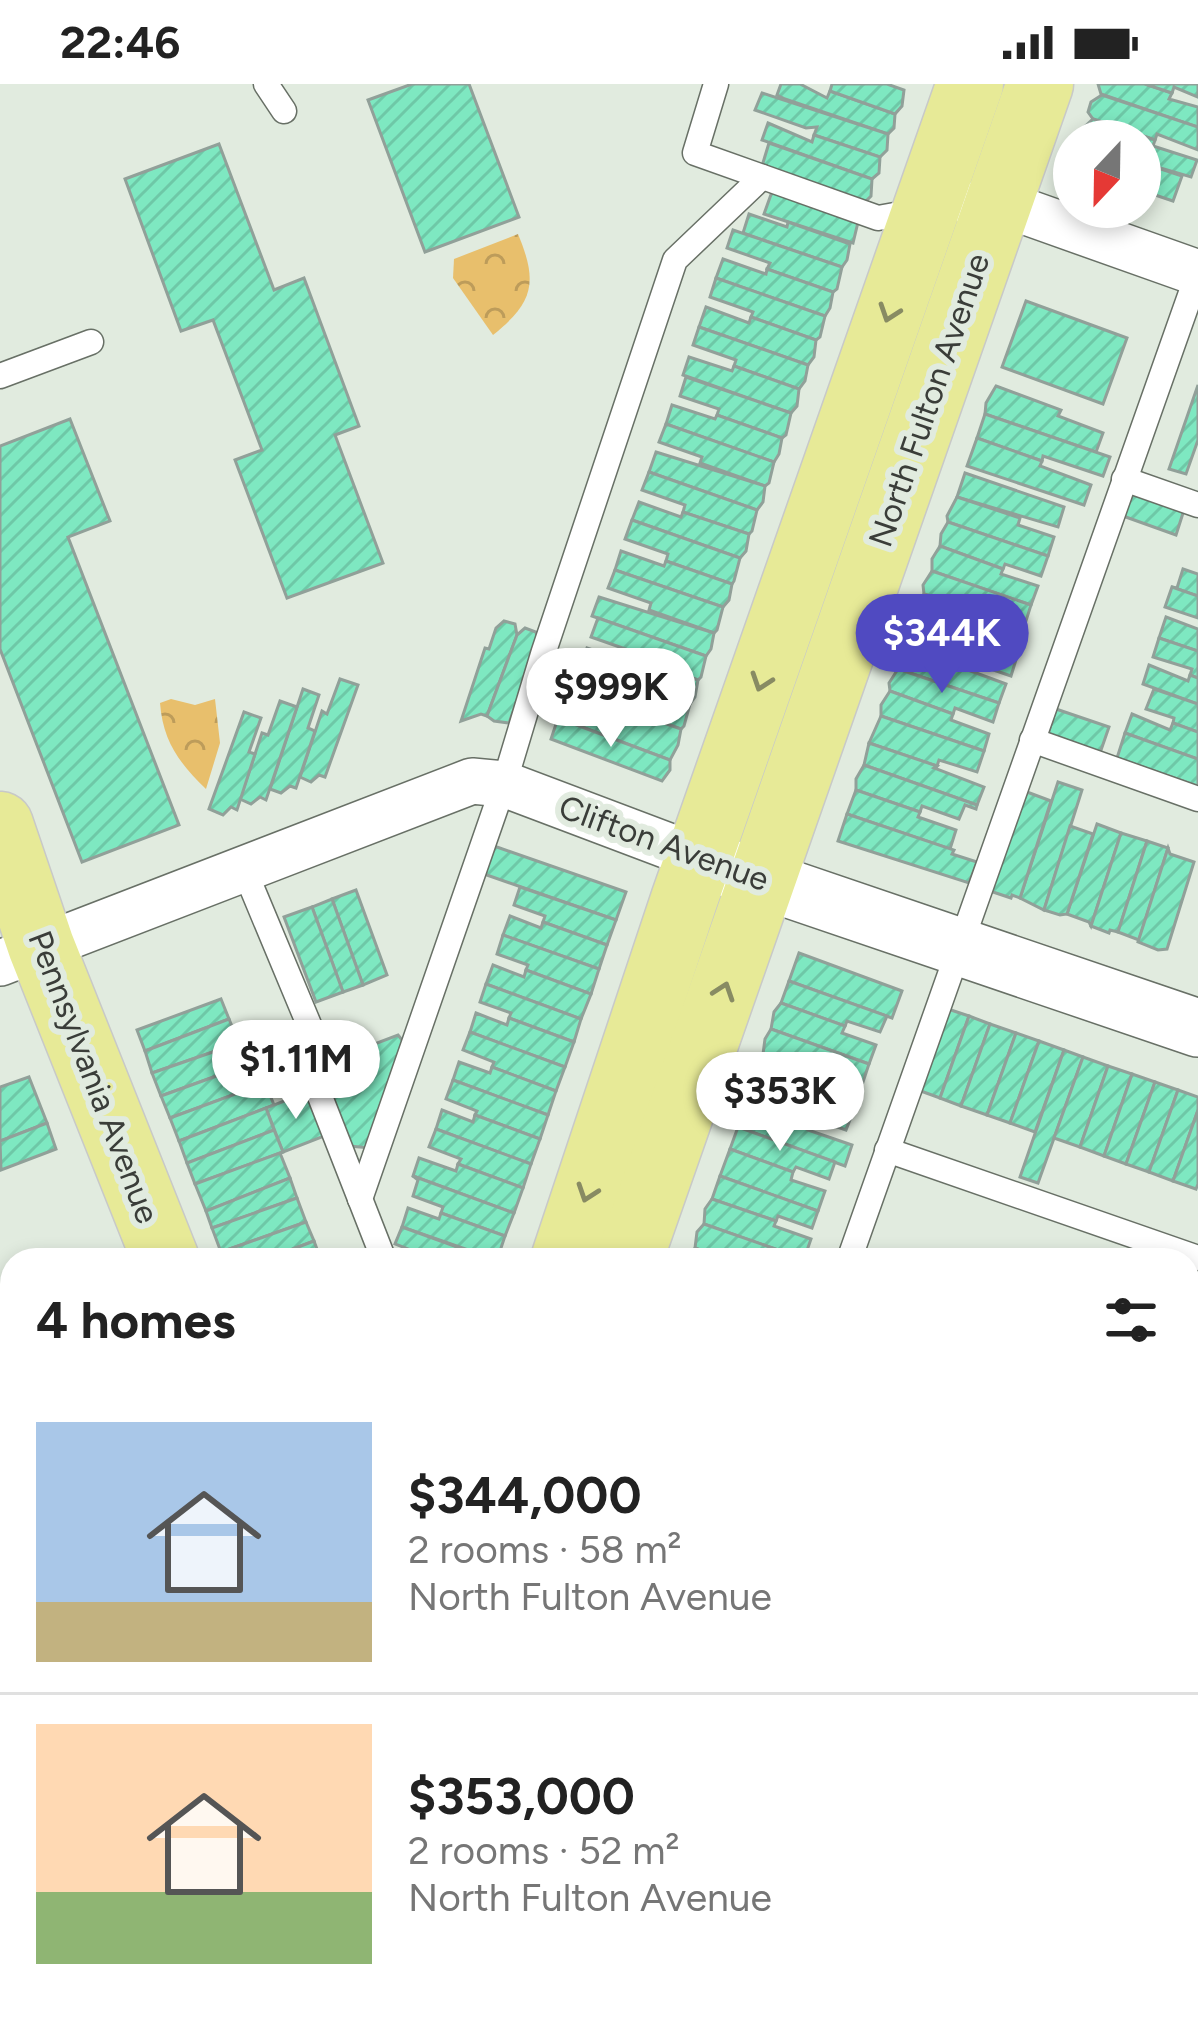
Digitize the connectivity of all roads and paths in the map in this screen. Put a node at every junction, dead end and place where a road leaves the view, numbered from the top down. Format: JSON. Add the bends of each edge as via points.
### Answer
{"nodes":[{"id":1,"x":266,"y":84,"type":"edge"},
{"id":2,"x":716,"y":84,"type":"edge"},
{"id":3,"x":970,"y":84,"type":"edge"},
{"id":4,"x":1040,"y":84,"type":"edge"},
{"id":5,"x":284,"y":111,"type":"dead end"},
{"id":6,"x":762,"y":177,"type":"junction"},
{"id":7,"x":998,"y":202,"type":"junction"},
{"id":8,"x":925,"y":210,"type":"junction"},
{"id":9,"x":1198,"y":273,"type":"edge"},
{"id":10,"x":91,"y":342,"type":"dead end"},
{"id":11,"x":0,"y":376,"type":"edge"},
{"id":12,"x":1124,"y":478,"type":"junction"},
{"id":13,"x":1198,"y":505,"type":"edge"},
{"id":14,"x":1032,"y":740,"type":"junction"},
{"id":15,"x":504,"y":784,"type":"junction"},
{"id":16,"x":1198,"y":799,"type":"edge"},
{"id":17,"x":0,"y":826,"type":"edge"},
{"id":18,"x":700,"y":858,"type":"junction"},
{"id":19,"x":244,"y":868,"type":"junction"},
{"id":20,"x":764,"y":880,"type":"junction"},
{"id":21,"x":959,"y":946,"type":"junction"},
{"id":22,"x":21,"y":955,"type":"edge"},
{"id":23,"x":1194,"y":1016,"type":"edge"},
{"id":24,"x":887,"y":1150,"type":"junction"},
{"id":25,"x":360,"y":1199,"type":"junction"},
{"id":26,"x":160,"y":1248,"type":"edge"},
{"id":27,"x":379,"y":1248,"type":"edge"},
{"id":28,"x":568,"y":1248,"type":"edge"},
{"id":29,"x":633,"y":1248,"type":"edge"},
{"id":30,"x":853,"y":1248,"type":"edge"},
{"id":31,"x":1169,"y":1248,"type":"edge"}],
"edges":[{"from":1,"to":5,"type":"lane"},
{"from":2,"to":6,"type":"lane","via":[[694,153]]},
{"from":3,"to":8,"type":"main road","name":"North Fulton Avenue"},
{"from":4,"to":7,"type":"main road","name":"North Fulton Avenue"},
{"from":6,"to":8,"type":"lane","via":[[878,218]]},
{"from":6,"to":15,"type":"lane","via":[[675,260]]},
{"from":7,"to":8,"type":"street"},
{"from":7,"to":9,"type":"street"},
{"from":7,"to":20,"type":"main road","name":"North Fulton Avenue"},
{"from":8,"to":18,"type":"main road","name":"North Fulton Avenue","one_way":true},
{"from":9,"to":12,"type":"lane"},
{"from":10,"to":11,"type":"lane"},
{"from":12,"to":13,"type":"lane"},
{"from":12,"to":14,"type":"lane"},
{"from":14,"to":16,"type":"lane"},
{"from":14,"to":21,"type":"lane"},
{"from":15,"to":18,"type":"street","name":"Clifton Avenue"},
{"from":15,"to":19,"type":"street","name":"Clifton Avenue","via":[[472,781]]},
{"from":15,"to":25,"type":"lane"},
{"from":17,"to":22,"type":"main road","name":"Pennsylvania Avenue"},
{"from":18,"to":20,"type":"street","name":"Clifton Avenue"},
{"from":18,"to":28,"type":"main road","name":"North Fulton Avenue","one_way":true},
{"from":19,"to":22,"type":"street","name":"Clifton Avenue"},
{"from":19,"to":25,"type":"lane","via":[[320,1051],[312,1076]]},
{"from":20,"to":21,"type":"street","name":"Clifton Avenue"},
{"from":29,"to":20,"type":"main road","name":"North Fulton Avenue","one_way":true},
{"from":21,"to":23,"type":"street","name":"Clifton Avenue"},
{"from":21,"to":24,"type":"lane"},
{"from":22,"to":26,"type":"main road","name":"Pennsylvania Avenue"},
{"from":24,"to":30,"type":"lane"},
{"from":24,"to":31,"type":"lane"},
{"from":25,"to":27,"type":"lane"}]}
